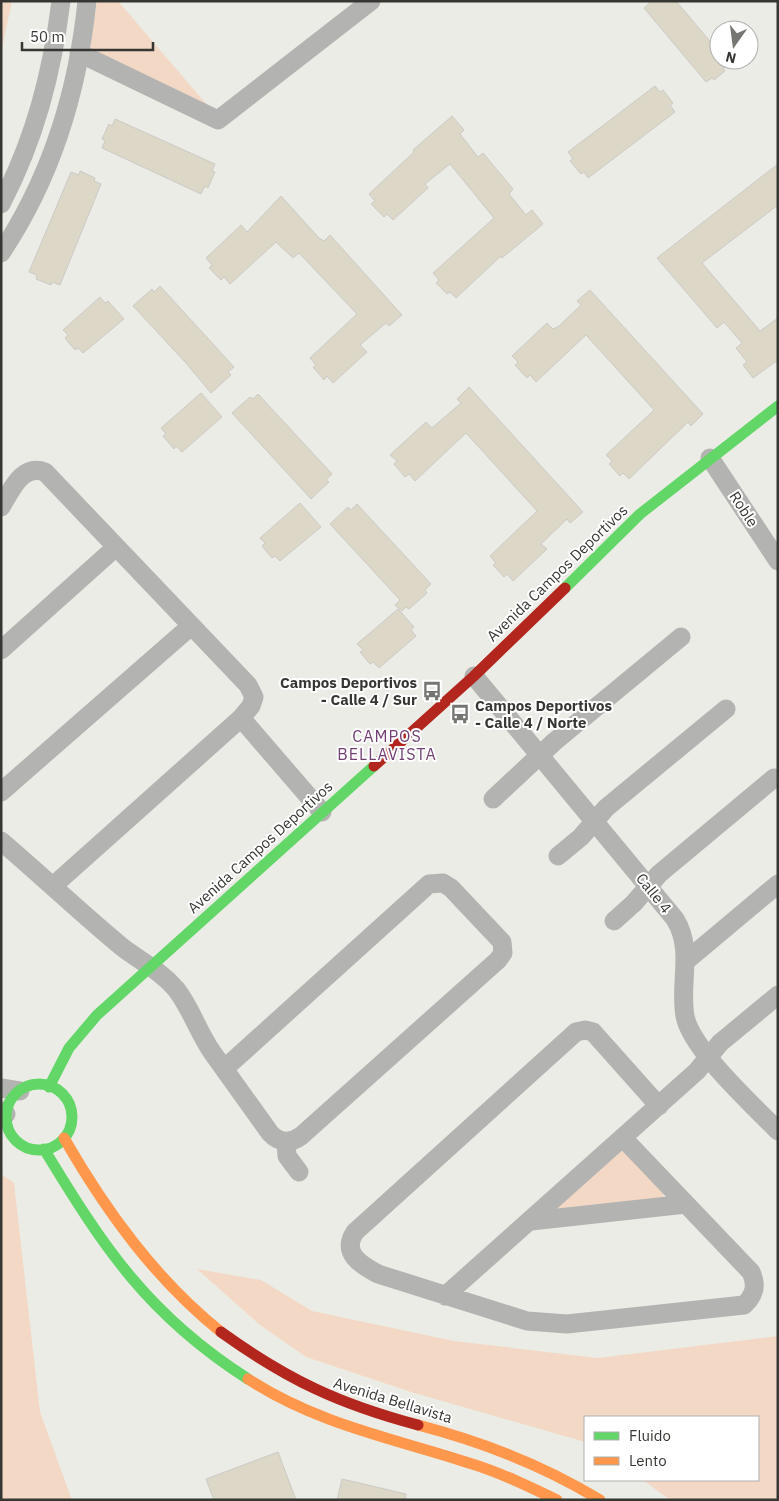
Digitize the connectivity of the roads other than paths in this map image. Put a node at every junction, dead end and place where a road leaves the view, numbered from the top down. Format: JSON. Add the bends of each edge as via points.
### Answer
{"nodes":[{"id":1,"x":61,"y":1,"type":"edge"},
{"id":2,"x":86,"y":1,"type":"edge"},
{"id":3,"x":370,"y":1,"type":"edge"},
{"id":4,"x":79,"y":54,"type":"junction"},
{"id":5,"x":1,"y":204,"type":"edge"},
{"id":6,"x":1,"y":253,"type":"edge"},
{"id":7,"x":778,"y":406,"type":"edge"},
{"id":8,"x":710,"y":458,"type":"junction"},
{"id":9,"x":1,"y":507,"type":"edge"},
{"id":10,"x":771,"y":535,"type":"edge"},
{"id":11,"x":116,"y":547,"type":"junction"},
{"id":12,"x":778,"y":561,"type":"edge"},
{"id":13,"x":190,"y":626,"type":"junction"},
{"id":14,"x":681,"y":637,"type":"dead end"},
{"id":15,"x":1,"y":650,"type":"edge"},
{"id":16,"x":474,"y":676,"type":"junction"},
{"id":17,"x":726,"y":709,"type":"dead end"},
{"id":18,"x":241,"y":718,"type":"junction"},
{"id":19,"x":540,"y":756,"type":"junction"},
{"id":20,"x":774,"y":778,"type":"dead end"},
{"id":21,"x":1,"y":792,"type":"edge"},
{"id":22,"x":493,"y":799,"type":"dead end"},
{"id":23,"x":322,"y":812,"type":"junction"},
{"id":24,"x":595,"y":821,"type":"junction"},
{"id":25,"x":1,"y":841,"type":"edge"},
{"id":26,"x":558,"y":856,"type":"dead end"},
{"id":27,"x":778,"y":884,"type":"edge"},
{"id":28,"x":53,"y":886,"type":"junction"},
{"id":29,"x":648,"y":886,"type":"junction"},
{"id":30,"x":614,"y":921,"type":"dead end"},
{"id":31,"x":686,"y":961,"type":"junction"},
{"id":32,"x":150,"y":966,"type":"junction"},
{"id":33,"x":778,"y":995,"type":"edge"},
{"id":34,"x":708,"y":1058,"type":"junction"},
{"id":35,"x":224,"y":1069,"type":"junction"},
{"id":36,"x":49,"y":1086,"type":"junction"},
{"id":37,"x":10,"y":1090,"type":"edge"},
{"id":38,"x":659,"y":1106,"type":"junction"},
{"id":39,"x":4,"y":1113,"type":"edge"},
{"id":40,"x":775,"y":1122,"type":"edge"},
{"id":41,"x":64,"y":1138,"type":"junction"},
{"id":42,"x":623,"y":1138,"type":"junction"},
{"id":43,"x":286,"y":1142,"type":"junction"},
{"id":44,"x":44,"y":1149,"type":"junction"},
{"id":45,"x":299,"y":1172,"type":"dead end"},
{"id":46,"x":686,"y":1204,"type":"junction"},
{"id":47,"x":531,"y":1221,"type":"junction"},
{"id":48,"x":445,"y":1296,"type":"junction"},
{"id":49,"x":557,"y":1500,"type":"edge"},
{"id":50,"x":600,"y":1500,"type":"edge"}],
"edges":[{"from":1,"to":5,"type":"street","via":[[47,88],[26,152]]},
{"from":2,"to":4,"type":"street"},
{"from":3,"to":4,"type":"street","via":[[218,120]]},
{"from":4,"to":6,"type":"street","via":[[49,162],[28,208]]},
{"from":7,"to":8,"type":"street","name":"Avenida Campos Deportivos"},
{"from":8,"to":10,"type":"street","name":"Roble"},
{"from":8,"to":16,"type":"street","name":"Avenida Campos Deportivos","via":[[619,532]]},
{"from":9,"to":11,"type":"street","via":[[22,475],[39,470],[49,476]]},
{"from":10,"to":12,"type":"street","name":"Roble"},
{"from":11,"to":13,"type":"street"},
{"from":11,"to":15,"type":"street"},
{"from":13,"to":18,"type":"street","via":[[251,688],[253,702]]},
{"from":13,"to":21,"type":"street"},
{"from":14,"to":19,"type":"street"},
{"from":16,"to":19,"type":"street","name":"Calle 4"},
{"from":16,"to":23,"type":"street","name":"Avenida Campos Deportivos"},
{"from":17,"to":24,"type":"street","via":[[606,808]]},
{"from":18,"to":23,"type":"street"},
{"from":18,"to":28,"type":"street"},
{"from":19,"to":22,"type":"street"},
{"from":19,"to":24,"type":"street","name":"Calle 4"},
{"from":20,"to":29,"type":"street"},
{"from":23,"to":32,"type":"street","name":"Avenida Campos Deportivos"},
{"from":24,"to":26,"type":"street"},
{"from":24,"to":29,"type":"street","name":"Calle 4"},
{"from":25,"to":28,"type":"street"},
{"from":27,"to":31,"type":"street"},
{"from":28,"to":32,"type":"street","via":[[124,948]]},
{"from":29,"to":30,"type":"street"},
{"from":29,"to":31,"type":"street","name":"Calle 4","via":[[680,926]]},
{"from":31,"to":34,"type":"street","name":"Calle 4","via":[[685,1016],[693,1039]]},
{"from":32,"to":35,"type":"street","via":[[175,988],[204,1042]]},
{"from":32,"to":36,"type":"street","name":"Avenida Campos Deportivos","via":[[76,1037]]},
{"from":33,"to":34,"type":"street","via":[[720,1043]]},
{"from":34,"to":38,"type":"street"},
{"from":34,"to":40,"type":"street","name":"Calle 4"},
{"from":35,"to":43,"type":"street","via":[[270,1133]]},
{"from":35,"to":43,"type":"street","via":[[429,884],[442,883],[451,888],[499,937],[504,948],[498,960],[301,1136]]},
{"from":36,"to":37,"type":"street","via":[[34,1085]]},
{"from":36,"to":41,"type":"street","via":[[62,1095],[70,1108],[71,1124]]},
{"from":37,"to":39,"type":"street","via":[[10,1101]]},
{"from":38,"to":42,"type":"street"},
{"from":38,"to":48,"type":"street","via":[[593,1032],[576,1032],[352,1237],[350,1248],[359,1263],[378,1274]]},
{"from":39,"to":44,"type":"street","via":[[7,1127],[16,1141],[28,1148]]},
{"from":41,"to":44,"type":"street","via":[[55,1146]]},
{"from":41,"to":50,"type":"street","name":"Avenida Bellavista","via":[[113,1219],[141,1255],[187,1302],[244,1349],[327,1396],[506,1452]]},
{"from":42,"to":46,"type":"street"},
{"from":42,"to":47,"type":"street"},
{"from":43,"to":45,"type":"street","via":[[287,1156]]},
{"from":44,"to":49,"type":"street","via":[[123,1270],[178,1328],[229,1367],[320,1416],[364,1433],[499,1473]]},
{"from":46,"to":47,"type":"street"},
{"from":46,"to":48,"type":"street","via":[[751,1272],[754,1294],[744,1305],[554,1325],[527,1322]]},
{"from":47,"to":48,"type":"street"}]}
